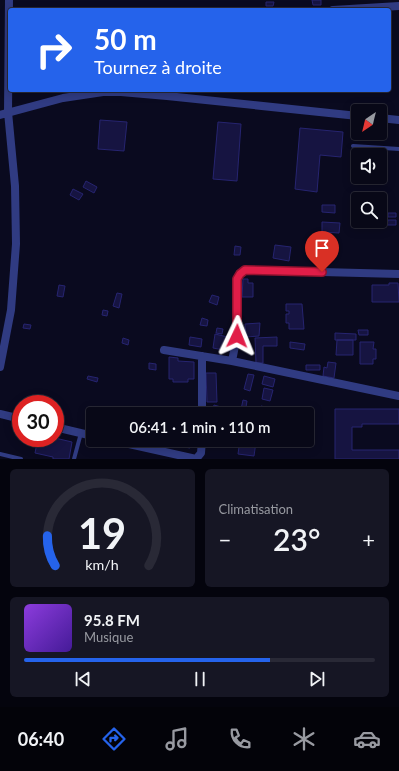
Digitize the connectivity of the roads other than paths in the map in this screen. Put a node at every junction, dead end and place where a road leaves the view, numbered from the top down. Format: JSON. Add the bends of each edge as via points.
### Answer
{"nodes":[{"id":1,"x":399,"y":6,"type":"edge"},
{"id":2,"x":366,"y":8,"type":"edge"},
{"id":3,"x":8,"y":56,"type":"edge"},
{"id":4,"x":4,"y":113,"type":"edge"},
{"id":5,"x":351,"y":115,"type":"edge"},
{"id":6,"x":387,"y":119,"type":"edge"},
{"id":7,"x":399,"y":120,"type":"edge"},
{"id":8,"x":353,"y":146,"type":"dead end"},
{"id":9,"x":399,"y":149,"type":"edge"},
{"id":10,"x":399,"y":274,"type":"edge"},
{"id":11,"x":164,"y":350,"type":"dead end"},
{"id":12,"x":202,"y":356,"type":"junction"},
{"id":13,"x":232,"y":361,"type":"junction"},
{"id":14,"x":0,"y":367,"type":"edge"},
{"id":15,"x":399,"y":396,"type":"edge"},
{"id":16,"x":202,"y":407,"type":"edge"},
{"id":17,"x":0,"y":414,"type":"edge"},
{"id":18,"x":12,"y":417,"type":"edge"},
{"id":19,"x":64,"y":429,"type":"edge"},
{"id":20,"x":81,"y":433,"type":"junction"},
{"id":21,"x":86,"y":434,"type":"edge"},
{"id":22,"x":140,"y":447,"type":"edge"},
{"id":23,"x":201,"y":447,"type":"edge"},
{"id":24,"x":0,"y":454,"type":"edge"},
{"id":25,"x":21,"y":459,"type":"edge"},
{"id":26,"x":74,"y":459,"type":"edge"}],
"edges":[{"from":1,"to":2,"type":"street"},
{"from":3,"to":4,"type":"street"},
{"from":4,"to":5,"type":"street","via":[[63,98],[121,92]]},
{"from":4,"to":14,"type":"street","via":[[15,186],[16,244],[11,310]]},
{"from":6,"to":7,"type":"street"},
{"from":8,"to":9,"type":"lane"},
{"from":10,"to":13,"type":"street","via":[[253,270],[242,272],[237,279],[238,325]]},
{"from":11,"to":12,"type":"street"},
{"from":12,"to":13,"type":"street"},
{"from":12,"to":16,"type":"street"},
{"from":13,"to":15,"type":"street"},
{"from":17,"to":18,"type":"street"},
{"from":19,"to":20,"type":"street"},
{"from":20,"to":21,"type":"street"},
{"from":20,"to":26,"type":"lane"},
{"from":22,"to":23,"type":"street","via":[[196,459],[201,453]]},
{"from":24,"to":25,"type":"lane"}]}
